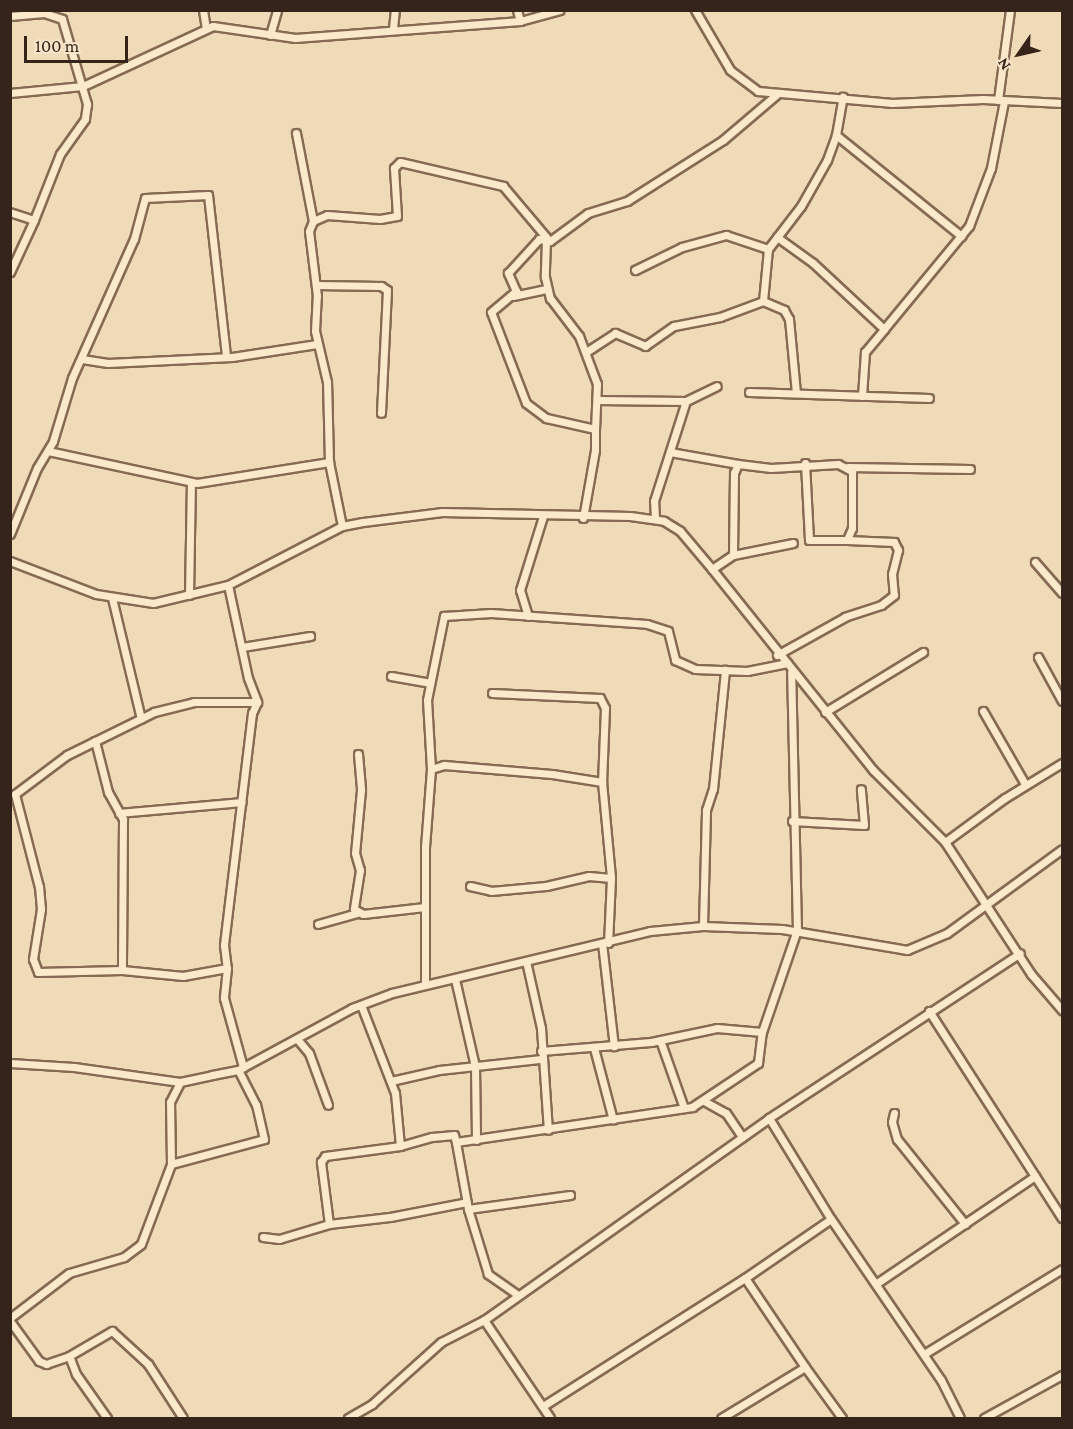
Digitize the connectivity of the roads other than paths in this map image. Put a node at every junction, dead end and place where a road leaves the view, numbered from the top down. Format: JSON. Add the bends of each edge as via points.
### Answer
{"nodes":[{"id":1,"x":203,"y":10,"type":"edge"},
{"id":2,"x":277,"y":10,"type":"edge"},
{"id":3,"x":395,"y":10,"type":"edge"},
{"id":4,"x":517,"y":10,"type":"edge"},
{"id":5,"x":560,"y":10,"type":"edge"},
{"id":6,"x":695,"y":10,"type":"edge"},
{"id":7,"x":1010,"y":10,"type":"edge"},
{"id":8,"x":10,"y":16,"type":"edge"},
{"id":9,"x":520,"y":21,"type":"junction"},
{"id":10,"x":206,"y":28,"type":"junction"},
{"id":11,"x":393,"y":28,"type":"junction"},
{"id":12,"x":270,"y":35,"type":"junction"},
{"id":13,"x":83,"y":86,"type":"junction"},
{"id":14,"x":10,"y":93,"type":"edge"},
{"id":15,"x":777,"y":94,"type":"junction"},
{"id":16,"x":843,"y":97,"type":"junction"},
{"id":17,"x":1001,"y":100,"type":"junction"},
{"id":18,"x":1062,"y":103,"type":"edge"},
{"id":19,"x":296,"y":133,"type":"dead end"},
{"id":20,"x":836,"y":135,"type":"junction"},
{"id":21,"x":10,"y":212,"type":"edge"},
{"id":22,"x":34,"y":220,"type":"junction"},
{"id":23,"x":313,"y":221,"type":"junction"},
{"id":24,"x":961,"y":236,"type":"junction"},
{"id":25,"x":777,"y":237,"type":"junction"},
{"id":26,"x":548,"y":240,"type":"junction"},
{"id":27,"x":768,"y":249,"type":"junction"},
{"id":28,"x":636,"y":270,"type":"dead end"},
{"id":29,"x":10,"y":272,"type":"edge"},
{"id":30,"x":316,"y":285,"type":"junction"},
{"id":31,"x":547,"y":288,"type":"junction"},
{"id":32,"x":513,"y":296,"type":"junction"},
{"id":33,"x":763,"y":301,"type":"junction"},
{"id":34,"x":884,"y":329,"type":"junction"},
{"id":35,"x":317,"y":344,"type":"junction"},
{"id":36,"x":586,"y":352,"type":"junction"},
{"id":37,"x":226,"y":356,"type":"junction"},
{"id":38,"x":82,"y":359,"type":"junction"},
{"id":39,"x":717,"y":387,"type":"dead end"},
{"id":40,"x":749,"y":392,"type":"dead end"},
{"id":41,"x":796,"y":393,"type":"junction"},
{"id":42,"x":862,"y":396,"type":"junction"},
{"id":43,"x":929,"y":398,"type":"dead end"},
{"id":44,"x":597,"y":400,"type":"junction"},
{"id":45,"x":686,"y":401,"type":"junction"},
{"id":46,"x":381,"y":413,"type":"dead end"},
{"id":47,"x":595,"y":429,"type":"junction"},
{"id":48,"x":48,"y":451,"type":"junction"},
{"id":49,"x":670,"y":453,"type":"junction"},
{"id":50,"x":329,"y":462,"type":"junction"},
{"id":51,"x":804,"y":463,"type":"junction"},
{"id":52,"x":738,"y":464,"type":"junction"},
{"id":53,"x":848,"y":467,"type":"junction"},
{"id":54,"x":970,"y":469,"type":"dead end"},
{"id":55,"x":191,"y":482,"type":"junction"},
{"id":56,"x":543,"y":516,"type":"junction"},
{"id":57,"x":584,"y":518,"type":"junction"},
{"id":58,"x":655,"y":518,"type":"junction"},
{"id":59,"x":342,"y":526,"type":"junction"},
{"id":60,"x":10,"y":534,"type":"edge"},
{"id":61,"x":847,"y":540,"type":"junction"},
{"id":62,"x":793,"y":543,"type":"dead end"},
{"id":63,"x":733,"y":555,"type":"junction"},
{"id":64,"x":10,"y":561,"type":"edge"},
{"id":65,"x":1035,"y":562,"type":"dead end"},
{"id":66,"x":712,"y":569,"type":"junction"},
{"id":67,"x":228,"y":585,"type":"junction"},
{"id":68,"x":1062,"y":593,"type":"edge"},
{"id":69,"x":189,"y":595,"type":"junction"},
{"id":70,"x":111,"y":598,"type":"junction"},
{"id":71,"x":528,"y":615,"type":"junction"},
{"id":72,"x":310,"y":636,"type":"dead end"},
{"id":73,"x":242,"y":647,"type":"junction"},
{"id":74,"x":923,"y":652,"type":"dead end"},
{"id":75,"x":777,"y":655,"type":"junction"},
{"id":76,"x":1038,"y":657,"type":"dead end"},
{"id":77,"x":787,"y":663,"type":"junction"},
{"id":78,"x":725,"y":670,"type":"junction"},
{"id":79,"x":791,"y":672,"type":"junction"},
{"id":80,"x":391,"y":676,"type":"dead end"},
{"id":81,"x":429,"y":683,"type":"junction"},
{"id":82,"x":492,"y":693,"type":"dead end"},
{"id":83,"x":1062,"y":701,"type":"edge"},
{"id":84,"x":257,"y":702,"type":"junction"},
{"id":85,"x":983,"y":711,"type":"dead end"},
{"id":86,"x":825,"y":712,"type":"junction"},
{"id":87,"x":141,"y":719,"type":"junction"},
{"id":88,"x":94,"y":741,"type":"junction"},
{"id":89,"x":358,"y":754,"type":"dead end"},
{"id":90,"x":1062,"y":763,"type":"edge"},
{"id":91,"x":431,"y":769,"type":"junction"},
{"id":92,"x":603,"y":783,"type":"junction"},
{"id":93,"x":1025,"y":784,"type":"junction"},
{"id":94,"x":13,"y":788,"type":"edge"},
{"id":95,"x":861,"y":789,"type":"dead end"},
{"id":96,"x":242,"y":802,"type":"junction"},
{"id":97,"x":119,"y":813,"type":"junction"},
{"id":98,"x":792,"y":821,"type":"junction"},
{"id":99,"x":945,"y":842,"type":"junction"},
{"id":100,"x":1062,"y":849,"type":"edge"},
{"id":101,"x":611,"y":878,"type":"junction"},
{"id":102,"x":470,"y":886,"type":"dead end"},
{"id":103,"x":986,"y":902,"type":"junction"},
{"id":104,"x":425,"y":907,"type":"junction"},
{"id":105,"x":357,"y":913,"type":"junction"},
{"id":106,"x":318,"y":924,"type":"dead end"},
{"id":107,"x":703,"y":926,"type":"junction"},
{"id":108,"x":797,"y":930,"type":"junction"},
{"id":109,"x":605,"y":943,"type":"junction"},
{"id":110,"x":1020,"y":954,"type":"junction"},
{"id":111,"x":526,"y":961,"type":"junction"},
{"id":112,"x":227,"y":968,"type":"junction"},
{"id":113,"x":122,"y":970,"type":"junction"},
{"id":114,"x":455,"y":979,"type":"junction"},
{"id":115,"x":425,"y":984,"type":"junction"},
{"id":116,"x":361,"y":1005,"type":"junction"},
{"id":117,"x":1062,"y":1010,"type":"edge"},
{"id":118,"x":929,"y":1011,"type":"junction"},
{"id":119,"x":762,"y":1032,"type":"junction"},
{"id":120,"x":298,"y":1040,"type":"junction"},
{"id":121,"x":660,"y":1040,"type":"junction"},
{"id":122,"x":614,"y":1046,"type":"junction"},
{"id":123,"x":594,"y":1048,"type":"junction"},
{"id":124,"x":541,"y":1055,"type":"junction"},
{"id":125,"x":10,"y":1063,"type":"edge"},
{"id":126,"x":475,"y":1066,"type":"junction"},
{"id":127,"x":240,"y":1068,"type":"junction"},
{"id":128,"x":391,"y":1081,"type":"junction"},
{"id":129,"x":180,"y":1082,"type":"junction"},
{"id":130,"x":704,"y":1101,"type":"junction"},
{"id":131,"x":328,"y":1105,"type":"dead end"},
{"id":132,"x":684,"y":1108,"type":"junction"},
{"id":133,"x":894,"y":1113,"type":"dead end"},
{"id":134,"x":769,"y":1118,"type":"junction"},
{"id":135,"x":613,"y":1120,"type":"junction"},
{"id":136,"x":548,"y":1130,"type":"junction"},
{"id":137,"x":742,"y":1137,"type":"junction"},
{"id":138,"x":476,"y":1140,"type":"junction"},
{"id":139,"x":456,"y":1142,"type":"junction"},
{"id":140,"x":400,"y":1146,"type":"junction"},
{"id":141,"x":171,"y":1164,"type":"junction"},
{"id":142,"x":1035,"y":1176,"type":"junction"},
{"id":143,"x":570,"y":1195,"type":"dead end"},
{"id":144,"x":468,"y":1205,"type":"junction"},
{"id":145,"x":1062,"y":1218,"type":"edge"},
{"id":146,"x":831,"y":1219,"type":"junction"},
{"id":147,"x":329,"y":1224,"type":"junction"},
{"id":148,"x":965,"y":1224,"type":"junction"},
{"id":149,"x":263,"y":1237,"type":"dead end"},
{"id":150,"x":1062,"y":1269,"type":"edge"},
{"id":151,"x":745,"y":1278,"type":"junction"},
{"id":152,"x":877,"y":1283,"type":"junction"},
{"id":153,"x":518,"y":1295,"type":"junction"},
{"id":154,"x":10,"y":1319,"type":"edge"},
{"id":155,"x":483,"y":1320,"type":"junction"},
{"id":156,"x":924,"y":1354,"type":"junction"},
{"id":157,"x":69,"y":1356,"type":"junction"},
{"id":158,"x":805,"y":1367,"type":"junction"},
{"id":159,"x":1062,"y":1376,"type":"edge"},
{"id":160,"x":543,"y":1406,"type":"junction"},
{"id":161,"x":359,"y":1412,"type":"junction"},
{"id":162,"x":107,"y":1419,"type":"edge"},
{"id":163,"x":183,"y":1419,"type":"edge"},
{"id":164,"x":348,"y":1419,"type":"edge"},
{"id":165,"x":364,"y":1419,"type":"edge"},
{"id":166,"x":550,"y":1419,"type":"edge"},
{"id":167,"x":721,"y":1419,"type":"edge"},
{"id":168,"x":842,"y":1419,"type":"edge"},
{"id":169,"x":960,"y":1419,"type":"edge"},
{"id":170,"x":984,"y":1419,"type":"edge"}],
"edges":[{"from":1,"to":10,"type":"street"},
{"from":2,"to":12,"type":"street"},
{"from":3,"to":11,"type":"street"},
{"from":4,"to":9,"type":"street"},
{"from":5,"to":9,"type":"street"},
{"from":6,"to":15,"type":"street","via":[[736,76],[758,91]]},
{"from":7,"to":17,"type":"street"},
{"from":8,"to":13,"type":"street","via":[[44,13],[62,19]]},
{"from":9,"to":11,"type":"street"},
{"from":10,"to":12,"type":"street","via":[[221,26]]},
{"from":10,"to":13,"type":"street"},
{"from":11,"to":12,"type":"street","via":[[343,35]]},
{"from":13,"to":14,"type":"street"},
{"from":13,"to":22,"type":"street","via":[[85,119],[60,154]]},
{"from":15,"to":16,"type":"street"},
{"from":15,"to":26,"type":"street","via":[[723,140],[627,201],[578,219]]},
{"from":16,"to":17,"type":"street","via":[[924,104]]},
{"from":16,"to":20,"type":"street"},
{"from":17,"to":18,"type":"street"},
{"from":17,"to":24,"type":"street","via":[[991,168]]},
{"from":19,"to":23,"type":"street"},
{"from":20,"to":24,"type":"street"},
{"from":20,"to":25,"type":"street","via":[[816,181]]},
{"from":21,"to":22,"type":"street"},
{"from":22,"to":29,"type":"street"},
{"from":23,"to":26,"type":"street","via":[[327,215],[380,219],[397,216],[394,168],[400,162],[503,186]]},
{"from":23,"to":30,"type":"street","via":[[309,231]]},
{"from":24,"to":34,"type":"street"},
{"from":25,"to":27,"type":"street"},
{"from":25,"to":34,"type":"street","via":[[813,263]]},
{"from":26,"to":31,"type":"street"},
{"from":26,"to":32,"type":"street","via":[[539,239],[508,273],[516,291]]},
{"from":27,"to":28,"type":"street","via":[[726,235],[682,247]]},
{"from":27,"to":33,"type":"street"},
{"from":30,"to":35,"type":"street"},
{"from":30,"to":46,"type":"street","via":[[381,286],[387,290]]},
{"from":31,"to":32,"type":"street"},
{"from":31,"to":36,"type":"street"},
{"from":32,"to":47,"type":"street","via":[[491,312],[526,403],[546,418]]},
{"from":33,"to":36,"type":"street","via":[[720,317],[674,326],[645,346],[615,333]]},
{"from":33,"to":41,"type":"street","via":[[784,310],[789,319]]},
{"from":34,"to":42,"type":"street","via":[[865,352]]},
{"from":35,"to":37,"type":"street"},
{"from":35,"to":50,"type":"street","via":[[327,382]]},
{"from":36,"to":44,"type":"street","via":[[597,384]]},
{"from":37,"to":38,"type":"street","via":[[108,363]]},
{"from":37,"to":38,"type":"street","via":[[206,194],[144,199],[134,239]]},
{"from":38,"to":48,"type":"street"},
{"from":39,"to":45,"type":"street"},
{"from":40,"to":41,"type":"street"},
{"from":41,"to":42,"type":"street"},
{"from":42,"to":43,"type":"street"},
{"from":44,"to":45,"type":"street"},
{"from":44,"to":47,"type":"street"},
{"from":45,"to":49,"type":"street"},
{"from":47,"to":57,"type":"street"},
{"from":48,"to":55,"type":"street"},
{"from":48,"to":60,"type":"street"},
{"from":49,"to":52,"type":"street"},
{"from":49,"to":58,"type":"street","via":[[654,501]]},
{"from":50,"to":55,"type":"street"},
{"from":50,"to":59,"type":"street"},
{"from":51,"to":52,"type":"street","via":[[771,468]]},
{"from":51,"to":53,"type":"street"},
{"from":51,"to":61,"type":"street","via":[[809,540]]},
{"from":52,"to":63,"type":"street","via":[[734,473]]},
{"from":53,"to":54,"type":"street"},
{"from":53,"to":61,"type":"street","via":[[854,478],[852,528]]},
{"from":55,"to":69,"type":"street"},
{"from":56,"to":57,"type":"street"},
{"from":56,"to":59,"type":"street","via":[[442,512]]},
{"from":56,"to":71,"type":"street","via":[[520,590]]},
{"from":57,"to":58,"type":"street"},
{"from":58,"to":66,"type":"street","via":[[680,531]]},
{"from":59,"to":67,"type":"street"},
{"from":61,"to":75,"type":"street","via":[[894,542],[898,550],[892,574],[894,595]]},
{"from":62,"to":63,"type":"street"},
{"from":63,"to":66,"type":"street"},
{"from":64,"to":70,"type":"street"},
{"from":65,"to":68,"type":"street"},
{"from":66,"to":75,"type":"street"},
{"from":67,"to":69,"type":"street"},
{"from":67,"to":73,"type":"street"},
{"from":69,"to":70,"type":"street","via":[[153,603]]},
{"from":70,"to":87,"type":"street"},
{"from":71,"to":78,"type":"street","via":[[647,624],[668,631],[675,660],[680,664]]},
{"from":71,"to":81,"type":"street","via":[[444,616]]},
{"from":72,"to":73,"type":"street"},
{"from":73,"to":84,"type":"street"},
{"from":74,"to":86,"type":"street"},
{"from":75,"to":77,"type":"street"},
{"from":76,"to":83,"type":"street"},
{"from":77,"to":78,"type":"street"},
{"from":77,"to":79,"type":"street"},
{"from":78,"to":107,"type":"street","via":[[712,789],[706,810]]},
{"from":79,"to":86,"type":"street"},
{"from":79,"to":98,"type":"street"},
{"from":80,"to":81,"type":"street"},
{"from":81,"to":91,"type":"street","via":[[426,737]]},
{"from":82,"to":92,"type":"street","via":[[600,698],[604,708]]},
{"from":84,"to":87,"type":"street","via":[[194,702]]},
{"from":84,"to":96,"type":"street","via":[[252,713]]},
{"from":85,"to":93,"type":"street"},
{"from":86,"to":99,"type":"street","via":[[899,800]]},
{"from":87,"to":88,"type":"street"},
{"from":88,"to":94,"type":"street"},
{"from":88,"to":97,"type":"street","via":[[108,792]]},
{"from":89,"to":105,"type":"street","via":[[361,790],[355,853],[360,870],[354,909]]},
{"from":90,"to":93,"type":"street"},
{"from":91,"to":92,"type":"street","via":[[444,765],[552,774]]},
{"from":91,"to":104,"type":"street"},
{"from":92,"to":101,"type":"street"},
{"from":93,"to":99,"type":"street"},
{"from":94,"to":113,"type":"street","via":[[39,886],[41,909],[34,966],[42,974]]},
{"from":95,"to":98,"type":"street","via":[[864,825]]},
{"from":96,"to":97,"type":"street"},
{"from":96,"to":112,"type":"street","via":[[225,930]]},
{"from":97,"to":113,"type":"street","via":[[123,819]]},
{"from":98,"to":108,"type":"street"},
{"from":99,"to":103,"type":"street"},
{"from":100,"to":103,"type":"street"},
{"from":101,"to":102,"type":"street","via":[[589,876],[546,886],[491,891]]},
{"from":101,"to":109,"type":"street"},
{"from":103,"to":108,"type":"street","via":[[947,933],[907,950]]},
{"from":103,"to":110,"type":"street"},
{"from":104,"to":105,"type":"street"},
{"from":104,"to":115,"type":"street"},
{"from":105,"to":106,"type":"street"},
{"from":107,"to":108,"type":"street"},
{"from":107,"to":109,"type":"street","via":[[651,931]]},
{"from":108,"to":119,"type":"street"},
{"from":109,"to":111,"type":"street"},
{"from":109,"to":122,"type":"street"},
{"from":110,"to":117,"type":"street","via":[[1031,974]]},
{"from":110,"to":118,"type":"street"},
{"from":111,"to":114,"type":"street"},
{"from":111,"to":124,"type":"street","via":[[541,1028]]},
{"from":112,"to":113,"type":"street","via":[[183,975]]},
{"from":112,"to":127,"type":"street","via":[[224,998]]},
{"from":114,"to":115,"type":"street"},
{"from":114,"to":126,"type":"street"},
{"from":115,"to":116,"type":"street"},
{"from":116,"to":120,"type":"street"},
{"from":116,"to":128,"type":"street"},
{"from":118,"to":134,"type":"street"},
{"from":118,"to":142,"type":"street"},
{"from":119,"to":121,"type":"street","via":[[725,1027]]},
{"from":119,"to":130,"type":"street","via":[[758,1063]]},
{"from":120,"to":127,"type":"street"},
{"from":120,"to":131,"type":"street","via":[[309,1053]]},
{"from":121,"to":122,"type":"street"},
{"from":121,"to":132,"type":"street"},
{"from":122,"to":123,"type":"street"},
{"from":123,"to":124,"type":"street"},
{"from":123,"to":135,"type":"street"},
{"from":124,"to":126,"type":"street"},
{"from":124,"to":136,"type":"street"},
{"from":125,"to":129,"type":"street","via":[[74,1067]]},
{"from":126,"to":128,"type":"street"},
{"from":126,"to":138,"type":"street"},
{"from":127,"to":129,"type":"street"},
{"from":127,"to":141,"type":"street","via":[[256,1105],[264,1139]]},
{"from":128,"to":140,"type":"street"},
{"from":129,"to":141,"type":"street","via":[[170,1102]]},
{"from":130,"to":132,"type":"street"},
{"from":130,"to":137,"type":"street","via":[[726,1113]]},
{"from":132,"to":135,"type":"street"},
{"from":133,"to":148,"type":"street","via":[[897,1139]]},
{"from":134,"to":137,"type":"street"},
{"from":134,"to":146,"type":"street"},
{"from":135,"to":136,"type":"street"},
{"from":136,"to":138,"type":"street"},
{"from":137,"to":153,"type":"street"},
{"from":138,"to":139,"type":"street"},
{"from":139,"to":140,"type":"street","via":[[454,1135]]},
{"from":139,"to":144,"type":"street"},
{"from":140,"to":147,"type":"street","via":[[325,1156],[321,1162]]},
{"from":141,"to":154,"type":"street","via":[[141,1244],[124,1257],[69,1273]]},
{"from":142,"to":145,"type":"street"},
{"from":142,"to":148,"type":"street"},
{"from":143,"to":144,"type":"street"},
{"from":144,"to":147,"type":"street"},
{"from":144,"to":153,"type":"street","via":[[488,1274]]},
{"from":146,"to":151,"type":"street"},
{"from":146,"to":152,"type":"street"},
{"from":147,"to":149,"type":"street","via":[[279,1239]]},
{"from":148,"to":152,"type":"street"},
{"from":150,"to":156,"type":"street"},
{"from":151,"to":158,"type":"street"},
{"from":151,"to":160,"type":"street"},
{"from":152,"to":156,"type":"street"},
{"from":153,"to":155,"type":"street"},
{"from":154,"to":157,"type":"street","via":[[39,1360],[46,1364]]},
{"from":155,"to":160,"type":"street"},
{"from":155,"to":161,"type":"street","via":[[441,1342]]},
{"from":156,"to":169,"type":"street"},
{"from":157,"to":162,"type":"street","via":[[76,1374]]},
{"from":157,"to":163,"type":"street","via":[[104,1334],[118,1333],[148,1364]]},
{"from":158,"to":167,"type":"street"},
{"from":158,"to":168,"type":"street"},
{"from":159,"to":170,"type":"street"},
{"from":160,"to":166,"type":"street"},
{"from":161,"to":164,"type":"street"},
{"from":161,"to":165,"type":"street"}]}
